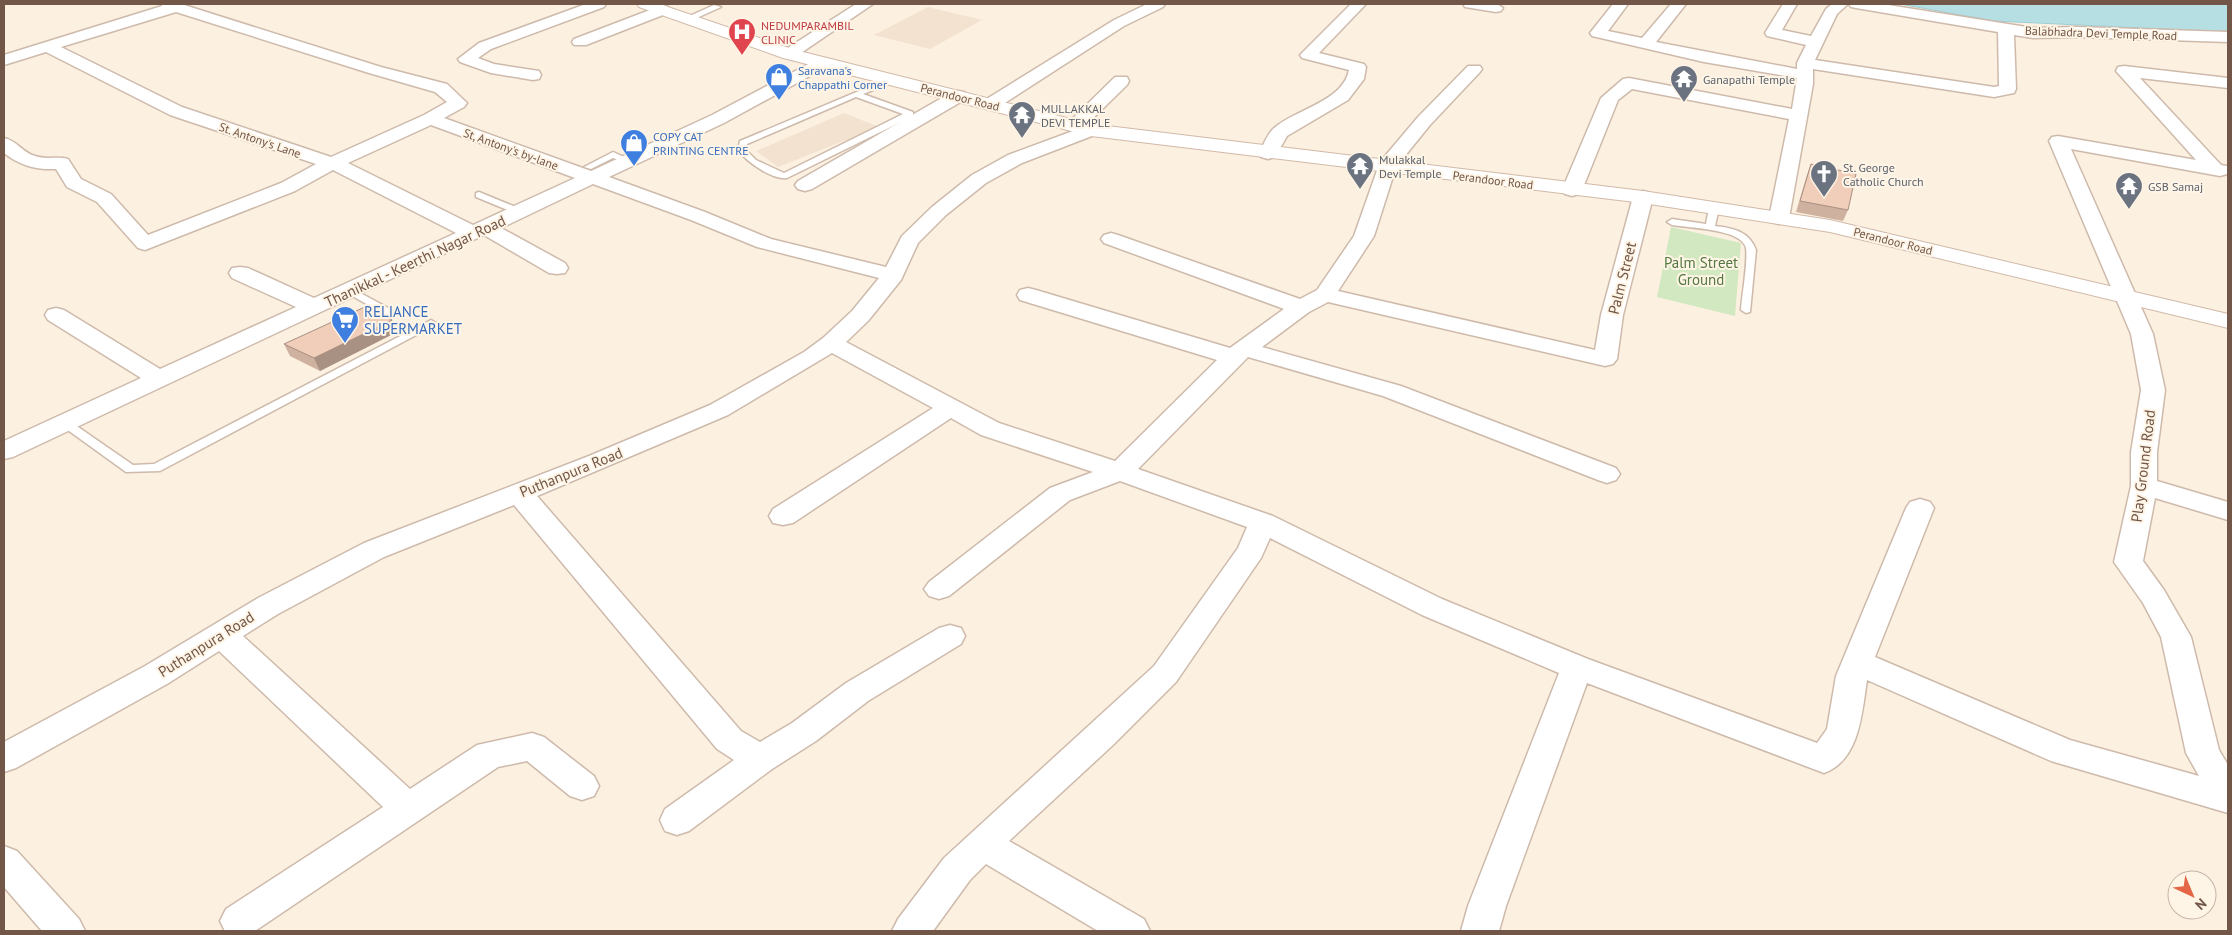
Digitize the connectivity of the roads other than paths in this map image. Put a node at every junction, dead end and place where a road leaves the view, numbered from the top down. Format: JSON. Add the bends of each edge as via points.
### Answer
{"nodes":[{"id":1,"x":599,"y":4,"type":"edge"},
{"id":2,"x":866,"y":4,"type":"edge"},
{"id":3,"x":1158,"y":4,"type":"edge"},
{"id":4,"x":1359,"y":4,"type":"edge"},
{"id":5,"x":1470,"y":4,"type":"edge"},
{"id":6,"x":1620,"y":4,"type":"edge"},
{"id":7,"x":1679,"y":4,"type":"edge"},
{"id":8,"x":1790,"y":4,"type":"edge"},
{"id":9,"x":1841,"y":4,"type":"edge"},
{"id":10,"x":1856,"y":4,"type":"edge"},
{"id":11,"x":172,"y":5,"type":"edge"},
{"id":12,"x":655,"y":6,"type":"edge"},
{"id":13,"x":717,"y":7,"type":"dead end"},
{"id":14,"x":1496,"y":8,"type":"dead end"},
{"id":15,"x":687,"y":19,"type":"junction"},
{"id":16,"x":2006,"y":28,"type":"junction"},
{"id":17,"x":2143,"y":34,"type":"junction"},
{"id":18,"x":2228,"y":37,"type":"edge"},
{"id":19,"x":580,"y":42,"type":"dead end"},
{"id":20,"x":1816,"y":42,"type":"junction"},
{"id":21,"x":1646,"y":44,"type":"junction"},
{"id":22,"x":46,"y":46,"type":"junction"},
{"id":23,"x":2154,"y":49,"type":"dead end"},
{"id":24,"x":789,"y":54,"type":"junction"},
{"id":25,"x":4,"y":60,"type":"edge"},
{"id":26,"x":822,"y":63,"type":"junction"},
{"id":27,"x":2166,"y":63,"type":"dead end"},
{"id":28,"x":1474,"y":69,"type":"dead end"},
{"id":29,"x":1805,"y":69,"type":"junction"},
{"id":30,"x":532,"y":75,"type":"dead end"},
{"id":31,"x":2178,"y":77,"type":"junction"},
{"id":32,"x":890,"y":80,"type":"junction"},
{"id":33,"x":1121,"y":81,"type":"dead end"},
{"id":34,"x":2228,"y":83,"type":"edge"},
{"id":35,"x":855,"y":94,"type":"junction"},
{"id":36,"x":958,"y":96,"type":"junction"},
{"id":37,"x":991,"y":104,"type":"junction"},
{"id":38,"x":1798,"y":116,"type":"junction"},
{"id":39,"x":430,"y":119,"type":"junction"},
{"id":40,"x":1083,"y":128,"type":"junction"},
{"id":41,"x":4,"y":143,"type":"edge"},
{"id":42,"x":1268,"y":153,"type":"junction"},
{"id":43,"x":333,"y":163,"type":"junction"},
{"id":44,"x":1387,"y":166,"type":"junction"},
{"id":45,"x":2222,"y":170,"type":"edge"},
{"id":46,"x":590,"y":173,"type":"junction"},
{"id":47,"x":805,"y":185,"type":"dead end"},
{"id":48,"x":1572,"y":190,"type":"junction"},
{"id":49,"x":479,"y":196,"type":"dead end"},
{"id":50,"x":1643,"y":197,"type":"junction"},
{"id":51,"x":1714,"y":208,"type":"junction"},
{"id":52,"x":520,"y":212,"type":"junction"},
{"id":53,"x":1779,"y":218,"type":"junction"},
{"id":54,"x":1672,"y":222,"type":"dead end"},
{"id":55,"x":1710,"y":228,"type":"junction"},
{"id":56,"x":480,"y":231,"type":"junction"},
{"id":57,"x":1111,"y":239,"type":"dead end"},
{"id":58,"x":558,"y":268,"type":"dead end"},
{"id":59,"x":240,"y":273,"type":"dead end"},
{"id":60,"x":893,"y":275,"type":"junction"},
{"id":61,"x":351,"y":290,"type":"junction"},
{"id":62,"x":1028,"y":295,"type":"dead end"},
{"id":63,"x":1324,"y":295,"type":"junction"},
{"id":64,"x":2125,"y":296,"type":"junction"},
{"id":65,"x":315,"y":307,"type":"junction"},
{"id":66,"x":1301,"y":307,"type":"junction"},
{"id":67,"x":1746,"y":310,"type":"dead end"},
{"id":68,"x":388,"y":312,"type":"dead end"},
{"id":69,"x":56,"y":315,"type":"dead end"},
{"id":70,"x":2228,"y":321,"type":"edge"},
{"id":71,"x":431,"y":323,"type":"dead end"},
{"id":72,"x":831,"y":343,"type":"junction"},
{"id":73,"x":1239,"y":353,"type":"junction"},
{"id":74,"x":159,"y":379,"type":"junction"},
{"id":75,"x":950,"y":408,"type":"junction"},
{"id":76,"x":64,"y":423,"type":"junction"},
{"id":77,"x":4,"y":451,"type":"edge"},
{"id":78,"x":1120,"y":472,"type":"junction"},
{"id":79,"x":1607,"y":474,"type":"dead end"},
{"id":80,"x":2144,"y":486,"type":"junction"},
{"id":81,"x":519,"y":493,"type":"junction"},
{"id":82,"x":1920,"y":508,"type":"dead end"},
{"id":83,"x":2228,"y":511,"type":"edge"},
{"id":84,"x":783,"y":516,"type":"dead end"},
{"id":85,"x":1263,"y":523,"type":"junction"},
{"id":86,"x":939,"y":589,"type":"dead end"},
{"id":87,"x":222,"y":635,"type":"junction"},
{"id":88,"x":950,"y":636,"type":"dead end"},
{"id":89,"x":1858,"y":663,"type":"junction"},
{"id":90,"x":1577,"y":667,"type":"junction"},
{"id":91,"x":4,"y":758,"type":"edge"},
{"id":92,"x":760,"y":759,"type":"junction"},
{"id":93,"x":582,"y":786,"type":"dead end"},
{"id":94,"x":2225,"y":787,"type":"edge"},
{"id":95,"x":408,"y":808,"type":"junction"},
{"id":96,"x":677,"y":820,"type":"dead end"},
{"id":97,"x":982,"y":844,"type":"junction"},
{"id":98,"x":4,"y":862,"type":"edge"},
{"id":99,"x":239,"y":921,"type":"dead end"},
{"id":100,"x":66,"y":931,"type":"edge"},
{"id":101,"x":911,"y":931,"type":"edge"},
{"id":102,"x":1131,"y":931,"type":"edge"},
{"id":103,"x":1480,"y":931,"type":"edge"}],
"edges":[{"from":1,"to":30,"type":"street","via":[[485,46],[466,59],[491,68]]},
{"from":2,"to":24,"type":"street"},
{"from":3,"to":37,"type":"street","via":[[1119,23]]},
{"from":4,"to":42,"type":"street","via":[[1308,55],[1358,68],[1356,79],[1342,96],[1280,133]]},
{"from":5,"to":14,"type":"street"},
{"from":6,"to":21,"type":"street","via":[[1598,33]]},
{"from":7,"to":21,"type":"street"},
{"from":8,"to":20,"type":"street","via":[[1773,33]]},
{"from":9,"to":20,"type":"street","via":[[1831,12]]},
{"from":10,"to":16,"type":"street","name":"Balabhadra Devi Temple Road"},
{"from":11,"to":22,"type":"street"},
{"from":11,"to":39,"type":"street","via":[[440,88],[458,103]]},
{"from":12,"to":15,"type":"main road","name":"Perandoor Road"},
{"from":12,"to":19,"type":"street"},
{"from":13,"to":15,"type":"lane"},
{"from":15,"to":24,"type":"main road","name":"Perandoor Road"},
{"from":16,"to":17,"type":"street","name":"Balabhadra Devi Temple Road","via":[[2033,33]]},
{"from":16,"to":29,"type":"street","via":[[2008,89],[1994,92]]},
{"from":17,"to":18,"type":"street","name":"Balabhadra Devi Temple Road"},
{"from":17,"to":23,"type":"street"},
{"from":20,"to":29,"type":"street"},
{"from":21,"to":29,"type":"street","via":[[1704,57]]},
{"from":22,"to":25,"type":"street"},
{"from":22,"to":43,"type":"street","name":"St. Antony's Lane","via":[[176,111]]},
{"from":24,"to":26,"type":"main road","name":"Perandoor Road"},
{"from":26,"to":32,"type":"main road","name":"Perandoor Road"},
{"from":26,"to":46,"type":"street","name":"Thanikkal - Keerthi Nagar Road","via":[[718,119],[629,161]]},
{"from":27,"to":31,"type":"street"},
{"from":28,"to":44,"type":"street","via":[[1424,121]]},
{"from":29,"to":38,"type":"street"},
{"from":31,"to":34,"type":"street"},
{"from":31,"to":45,"type":"street","via":[[2124,70]]},
{"from":32,"to":35,"type":"lane"},
{"from":32,"to":36,"type":"main road","name":"Perandoor Road"},
{"from":33,"to":40,"type":"street"},
{"from":35,"to":35,"type":"lane","via":[[743,143],[742,150],[753,162],[784,176],[910,114]]},
{"from":36,"to":37,"type":"main road","name":"Perandoor Road"},
{"from":36,"to":47,"type":"street"},
{"from":37,"to":40,"type":"main road","name":"Perandoor Road"},
{"from":38,"to":48,"type":"street","via":[[1629,83],[1610,98]]},
{"from":38,"to":53,"type":"street"},
{"from":39,"to":43,"type":"street"},
{"from":39,"to":46,"type":"street","name":"St, Antony's by-lane"},
{"from":40,"to":42,"type":"main road","name":"Perandoor Road"},
{"from":40,"to":60,"type":"street","name":"Puthanpura Road","via":[[979,179],[909,240]]},
{"from":41,"to":43,"type":"street","via":[[14,155],[43,165],[61,163],[74,183],[104,198],[145,244],[288,187]]},
{"from":42,"to":44,"type":"main road","name":"Perandoor Road"},
{"from":43,"to":56,"type":"street","name":"St. Antony's Lane"},
{"from":44,"to":48,"type":"main road","name":"Perandoor Road"},
{"from":44,"to":63,"type":"street","via":[[1364,236]]},
{"from":45,"to":64,"type":"street","via":[[2058,141]]},
{"from":46,"to":52,"type":"street","name":"Thanikkal - Keerthi Nagar Road"},
{"from":46,"to":60,"type":"street","name":"St, Antony's by-lane","via":[[764,244]]},
{"from":48,"to":50,"type":"main road","name":"Perandoor Road"},
{"from":49,"to":52,"type":"lane"},
{"from":50,"to":51,"type":"main road","name":"Perandoor Road"},
{"from":50,"to":63,"type":"street","name":"Palm Street","via":[[1612,315],[1605,359]]},
{"from":51,"to":53,"type":"main road","name":"Perandoor Road"},
{"from":51,"to":55,"type":"lane"},
{"from":52,"to":56,"type":"street","name":"Thanikkal - Keerthi Nagar Road"},
{"from":53,"to":64,"type":"main road","name":"Perandoor Road","via":[[1830,226]]},
{"from":54,"to":55,"type":"lane"},
{"from":55,"to":67,"type":"lane","via":[[1739,233],[1749,240]]},
{"from":56,"to":58,"type":"street","name":"St. Antony's Lane"},
{"from":56,"to":61,"type":"street","name":"Thanikkal - Keerthi Nagar Road"},
{"from":57,"to":66,"type":"street"},
{"from":59,"to":65,"type":"street"},
{"from":60,"to":72,"type":"street","name":"Puthanpura Road","via":[[860,316]]},
{"from":61,"to":65,"type":"street","name":"Thanikkal - Keerthi Nagar Road"},
{"from":61,"to":68,"type":"lane"},
{"from":62,"to":73,"type":"street"},
{"from":63,"to":66,"type":"street"},
{"from":64,"to":70,"type":"main road","name":"Perandoor Road"},
{"from":64,"to":80,"type":"street","name":"Play Ground Road","via":[[2142,334],[2153,390],[2144,452]]},
{"from":65,"to":74,"type":"street","name":"Thanikkal - Keerthi Nagar Road"},
{"from":66,"to":73,"type":"street"},
{"from":69,"to":74,"type":"street"},
{"from":71,"to":76,"type":"lane","via":[[156,468],[130,469]]},
{"from":72,"to":75,"type":"street"},
{"from":72,"to":81,"type":"street","name":"Puthanpura Road","via":[[718,410]]},
{"from":73,"to":78,"type":"street"},
{"from":73,"to":79,"type":"street","via":[[1392,391]]},
{"from":74,"to":76,"type":"street","name":"Thanikkal - Keerthi Nagar Road"},
{"from":75,"to":78,"type":"street","via":[[990,429]]},
{"from":75,"to":84,"type":"street"},
{"from":76,"to":77,"type":"street","name":"Thanikkal - Keerthi Nagar Road"},
{"from":78,"to":85,"type":"street"},
{"from":78,"to":86,"type":"street","via":[[1060,494]]},
{"from":80,"to":83,"type":"street"},
{"from":80,"to":94,"type":"street","name":"Play Ground Road","via":[[2128,562],[2154,597],[2176,637],[2203,753]]},
{"from":81,"to":87,"type":"street","name":"Puthanpura Road","via":[[374,550],[268,606]]},
{"from":81,"to":92,"type":"street","via":[[729,740]]},
{"from":82,"to":89,"type":"street"},
{"from":85,"to":90,"type":"street","via":[[1432,608]]},
{"from":85,"to":97,"type":"street","via":[[1251,551],[1165,674]]},
{"from":87,"to":91,"type":"street","name":"Puthanpura Road","via":[[156,676]]},
{"from":87,"to":95,"type":"street"},
{"from":88,"to":92,"type":"street","via":[[857,692],[804,732]]},
{"from":89,"to":90,"type":"street","via":[[1852,676],[1844,733],[1824,759]]},
{"from":89,"to":94,"type":"street","via":[[2064,751]]},
{"from":90,"to":103,"type":"street"},
{"from":92,"to":96,"type":"street"},
{"from":93,"to":95,"type":"street","via":[[532,746],[489,755]]},
{"from":95,"to":99,"type":"street"},
{"from":97,"to":101,"type":"street","via":[[957,869]]},
{"from":97,"to":102,"type":"street"},
{"from":98,"to":100,"type":"street"}]}
